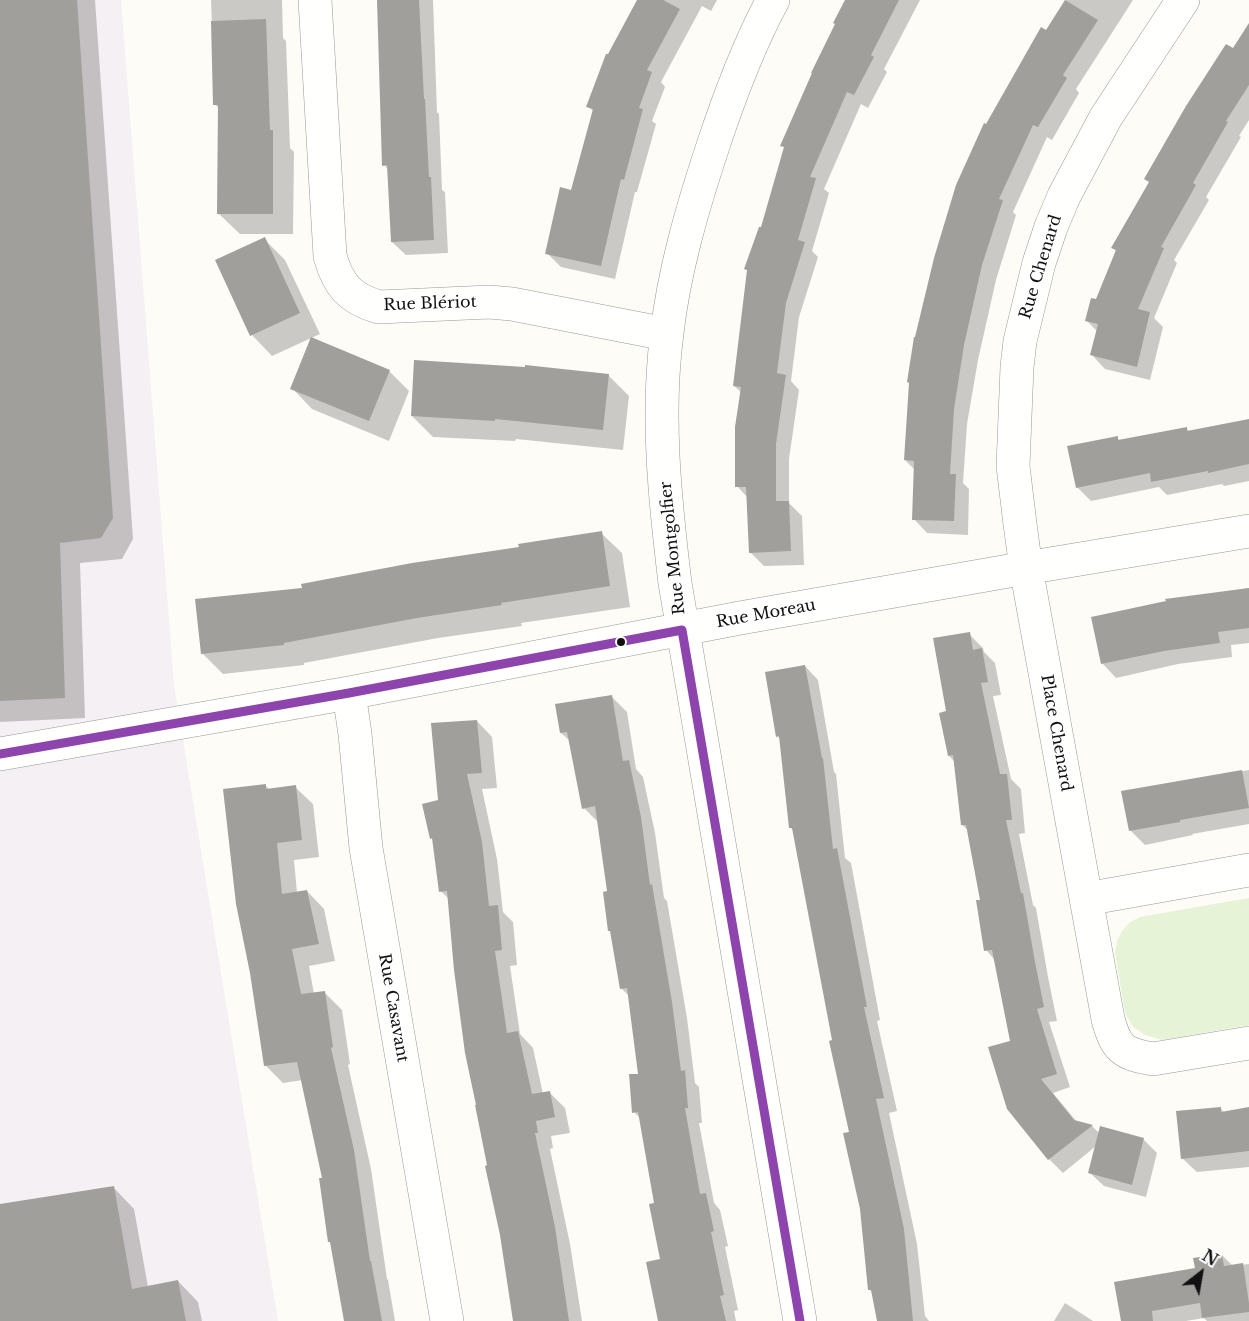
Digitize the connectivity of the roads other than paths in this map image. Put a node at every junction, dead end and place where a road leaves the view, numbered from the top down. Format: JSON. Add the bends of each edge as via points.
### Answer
{"nodes":[{"id":1,"x":315,"y":0,"type":"edge"},
{"id":2,"x":773,"y":0,"type":"edge"},
{"id":3,"x":1183,"y":0,"type":"edge"},
{"id":4,"x":666,"y":334,"type":"junction"},
{"id":5,"x":1249,"y":531,"type":"edge"},
{"id":6,"x":1026,"y":568,"type":"junction"},
{"id":7,"x":682,"y":630,"type":"junction"},
{"id":8,"x":349,"y":693,"type":"junction"},
{"id":9,"x":0,"y":754,"type":"edge"},
{"id":10,"x":1249,"y":870,"type":"edge"},
{"id":11,"x":1086,"y":899,"type":"junction"},
{"id":12,"x":1249,"y":1043,"type":"edge"},
{"id":13,"x":447,"y":1321,"type":"edge"},
{"id":14,"x":800,"y":1321,"type":"edge"}],
"edges":[{"from":1,"to":4,"type":"street","name":"Rue Blériot","via":[[330,255],[334,272],[353,296],[379,307],[512,304]]},
{"from":2,"to":4,"type":"street","name":"Rue Montgolfier","via":[[739,76],[705,170]]},
{"from":3,"to":6,"type":"street","name":"Rue Chenard","via":[[1107,117],[1064,196],[1039,263],[1020,341],[1016,388],[1013,466]]},
{"from":4,"to":7,"type":"street","name":"Rue Montgolfier","via":[[664,466]]},
{"from":5,"to":6,"type":"street","name":"Rue Moreau"},
{"from":6,"to":7,"type":"street","name":"Rue Moreau"},
{"from":6,"to":11,"type":"street","name":"Place Chenard"},
{"from":7,"to":8,"type":"street","name":"Rue Moreau"},
{"from":7,"to":14,"type":"street","name":"Rue Montgolfier"},
{"from":8,"to":9,"type":"street","name":"Rue Moreau"},
{"from":8,"to":13,"type":"street","name":"Rue Casavant","via":[[368,859]]},
{"from":10,"to":11,"type":"street"},
{"from":11,"to":12,"type":"street","name":"Place Chenard","via":[[1108,1019],[1114,1039],[1124,1051],[1154,1059]]}]}
